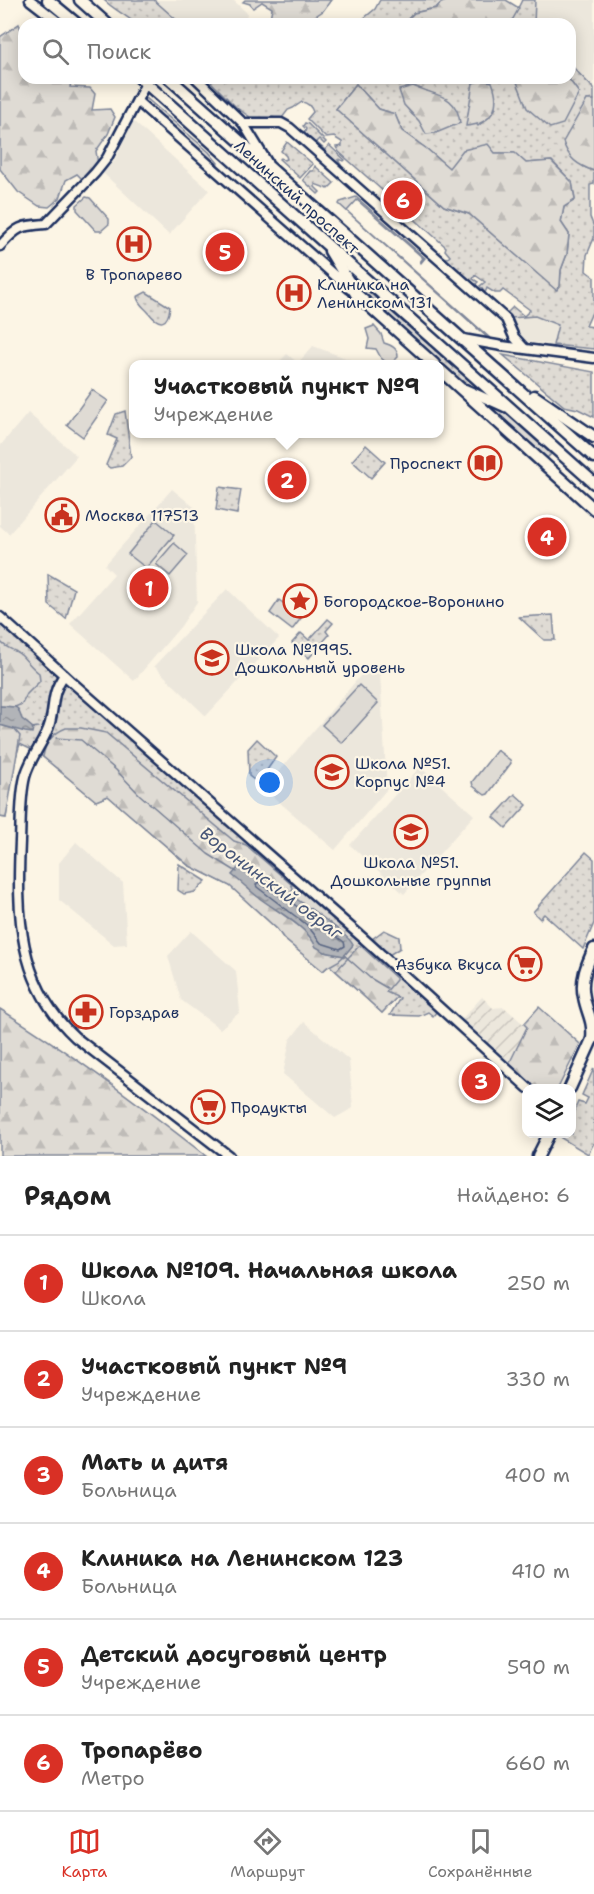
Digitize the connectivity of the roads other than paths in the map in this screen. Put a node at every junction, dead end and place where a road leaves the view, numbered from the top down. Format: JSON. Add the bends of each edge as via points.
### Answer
{"nodes":[{"id":1,"x":30,"y":0,"type":"edge"},
{"id":2,"x":48,"y":0,"type":"edge"},
{"id":3,"x":80,"y":0,"type":"edge"},
{"id":4,"x":52,"y":18,"type":"edge"},
{"id":5,"x":69,"y":18,"type":"edge"},
{"id":6,"x":100,"y":18,"type":"edge"},
{"id":7,"x":142,"y":84,"type":"edge"},
{"id":8,"x":147,"y":84,"type":"edge"},
{"id":9,"x":176,"y":84,"type":"edge"},
{"id":10,"x":202,"y":84,"type":"edge"},
{"id":11,"x":137,"y":101,"type":"junction"},
{"id":12,"x":243,"y":123,"type":"junction"},
{"id":13,"x":276,"y":174,"type":"junction"},
{"id":14,"x":324,"y":242,"type":"junction"},
{"id":15,"x":0,"y":246,"type":"edge"},
{"id":16,"x":356,"y":294,"type":"junction"},
{"id":17,"x":463,"y":339,"type":"junction"},
{"id":18,"x":524,"y":348,"type":"junction"},
{"id":19,"x":594,"y":358,"type":"edge"},
{"id":20,"x":430,"y":360,"type":"edge"},
{"id":21,"x":500,"y":372,"type":"junction"},
{"id":22,"x":444,"y":374,"type":"edge"},
{"id":23,"x":456,"y":385,"type":"junction"},
{"id":24,"x":513,"y":411,"type":"junction"},
{"id":25,"x":594,"y":437,"type":"edge"},
{"id":26,"x":594,"y":457,"type":"edge"},
{"id":27,"x":594,"y":483,"type":"edge"},
{"id":28,"x":594,"y":509,"type":"edge"},
{"id":29,"x":0,"y":616,"type":"edge"},
{"id":30,"x":64,"y":675,"type":"junction"},
{"id":31,"x":594,"y":949,"type":"edge"},
{"id":32,"x":583,"y":991,"type":"junction"},
{"id":33,"x":594,"y":1009,"type":"edge"},
{"id":34,"x":593,"y":1037,"type":"edge"},
{"id":35,"x":522,"y":1084,"type":"edge"},
{"id":36,"x":572,"y":1084,"type":"edge"},
{"id":37,"x":547,"y":1138,"type":"edge"},
{"id":38,"x":229,"y":1156,"type":"edge"},
{"id":39,"x":538,"y":1156,"type":"edge"}],
"edges":[{"from":1,"to":4,"type":"street"},
{"from":2,"to":5,"type":"main road"},
{"from":3,"to":6,"type":"main road"},
{"from":7,"to":11,"type":"street"},
{"from":8,"to":14,"type":"main road","name":"Ленинский проспект"},
{"from":9,"to":13,"type":"main road","name":"Ленинский проспект"},
{"from":10,"to":12,"type":"street"},
{"from":11,"to":15,"type":"street","via":[[95,173],[46,224],[18,228]]},
{"from":11,"to":16,"type":"street"},
{"from":12,"to":13,"type":"street"},
{"from":12,"to":18,"type":"street","via":[[281,123],[290,128],[506,319]]},
{"from":13,"to":17,"type":"main road","name":"Ленинский проспект"},
{"from":14,"to":16,"type":"main road"},
{"from":14,"to":24,"type":"main road","name":"Ленинский проспект"},
{"from":16,"to":20,"type":"main road"},
{"from":17,"to":18,"type":"street"},
{"from":17,"to":21,"type":"main road","name":"Ленинский проспект"},
{"from":18,"to":19,"type":"street"},
{"from":21,"to":25,"type":"main road"},
{"from":21,"to":26,"type":"main road","name":"Ленинский проспект"},
{"from":22,"to":23,"type":"main road"},
{"from":23,"to":24,"type":"street"},
{"from":23,"to":28,"type":"main road"},
{"from":24,"to":27,"type":"main road","name":"Ленинский проспект"},
{"from":29,"to":30,"type":"street"},
{"from":30,"to":35,"type":"street"},
{"from":30,"to":38,"type":"street","via":[[54,696],[50,724],[31,759],[22,795],[20,927],[32,975],[41,996],[75,1037]]},
{"from":31,"to":32,"type":"main road"},
{"from":32,"to":33,"type":"main road"},
{"from":32,"to":34,"type":"main road"},
{"from":34,"to":36,"type":"main road"},
{"from":37,"to":39,"type":"main road"}]}
